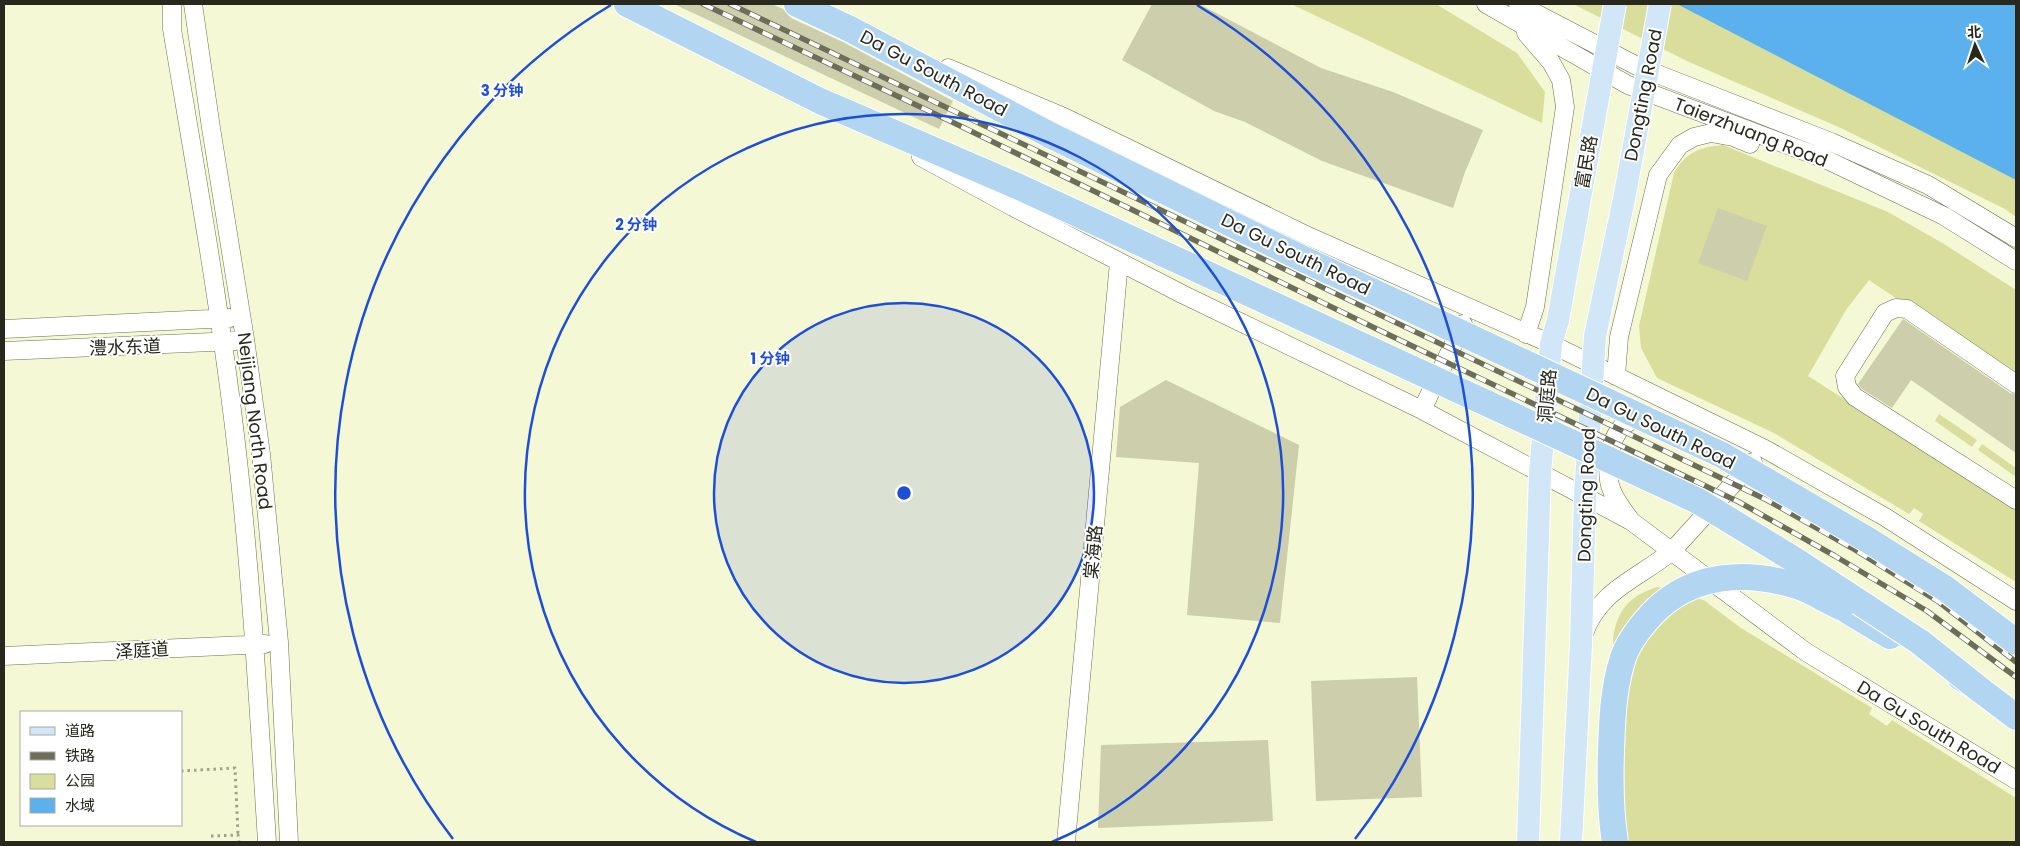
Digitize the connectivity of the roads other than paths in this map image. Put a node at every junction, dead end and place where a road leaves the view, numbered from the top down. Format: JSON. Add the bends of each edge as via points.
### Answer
{"nodes":[{"id":1,"x":172,"y":4,"type":"edge"},
{"id":2,"x":193,"y":4,"type":"edge"},
{"id":3,"x":627,"y":4,"type":"edge"},
{"id":4,"x":797,"y":4,"type":"edge"},
{"id":5,"x":1486,"y":4,"type":"edge"},
{"id":6,"x":1518,"y":4,"type":"edge"},
{"id":7,"x":1615,"y":4,"type":"edge"},
{"id":8,"x":1660,"y":4,"type":"edge"},
{"id":9,"x":1517,"y":23,"type":"junction"},
{"id":10,"x":850,"y":28,"type":"junction"},
{"id":11,"x":820,"y":101,"type":"junction"},
{"id":12,"x":1944,"y":216,"type":"junction"},
{"id":13,"x":2016,"y":238,"type":"edge"},
{"id":14,"x":2016,"y":261,"type":"edge"},
{"id":15,"x":1119,"y":262,"type":"junction"},
{"id":16,"x":1470,"y":310,"type":"junction"},
{"id":17,"x":241,"y":316,"type":"junction"},
{"id":18,"x":220,"y":319,"type":"junction"},
{"id":19,"x":1558,"y":320,"type":"joint"},
{"id":20,"x":4,"y":329,"type":"edge"},
{"id":21,"x":1526,"y":334,"type":"junction"},
{"id":22,"x":245,"y":339,"type":"junction"},
{"id":23,"x":223,"y":343,"type":"junction"},
{"id":24,"x":1551,"y":344,"type":"junction"},
{"id":25,"x":4,"y":351,"type":"edge"},
{"id":26,"x":1592,"y":366,"type":"junction"},
{"id":27,"x":1616,"y":376,"type":"junction"},
{"id":28,"x":2016,"y":384,"type":"edge"},
{"id":29,"x":1422,"y":410,"type":"junction"},
{"id":30,"x":1686,"y":411,"type":"junction"},
{"id":31,"x":1765,"y":449,"type":"junction"},
{"id":32,"x":1540,"y":473,"type":"junction"},
{"id":33,"x":1585,"y":496,"type":"junction"},
{"id":34,"x":2016,"y":500,"type":"edge"},
{"id":35,"x":1631,"y":521,"type":"junction"},
{"id":36,"x":1672,"y":550,"type":"junction"},
{"id":37,"x":2016,"y":601,"type":"edge"},
{"id":38,"x":279,"y":642,"type":"junction"},
{"id":39,"x":2016,"y":642,"type":"edge"},
{"id":40,"x":1580,"y":644,"type":"junction"},
{"id":41,"x":254,"y":645,"type":"junction"},
{"id":42,"x":4,"y":656,"type":"edge"},
{"id":43,"x":1979,"y":689,"type":"junction"},
{"id":44,"x":2016,"y":717,"type":"edge"},
{"id":45,"x":2016,"y":780,"type":"edge"},
{"id":46,"x":267,"y":842,"type":"edge"},
{"id":47,"x":289,"y":842,"type":"edge"},
{"id":48,"x":1066,"y":842,"type":"edge"},
{"id":49,"x":1528,"y":842,"type":"edge"},
{"id":50,"x":1571,"y":842,"type":"edge"},
{"id":51,"x":1615,"y":842,"type":"edge"}],
"edges":[{"from":1,"to":18,"type":"street","name":"Neijiang North Road","via":[[172,29]]},
{"from":2,"to":17,"type":"street","name":"Neijiang North Road"},
{"from":3,"to":11,"type":"highway","name":"Da Gu South Road"},
{"from":4,"to":10,"type":"highway","name":"Da Gu South Road"},
{"from":5,"to":9,"type":"street","name":"Taierzhuang Road"},
{"from":6,"to":13,"type":"street","name":"Taierzhuang Road","via":[[1637,66],[1831,142],[1928,185]]},
{"from":7,"to":19,"type":"main road","name":"富民路","bridge":true},
{"from":8,"to":26,"type":"main road","name":"Dongting Road","bridge":true,"via":[[1595,336]]},
{"from":9,"to":12,"type":"street","name":"Taierzhuang Road","via":[[1628,86],[1825,159]]},
{"from":9,"to":21,"type":"street","via":[[1552,62],[1561,80],[1566,107],[1535,307]]},
{"from":10,"to":16,"type":"street","name":"Da Gu South Road","via":[[1064,117],[1308,236]]},
{"from":10,"to":39,"type":"highway","name":"Da Gu South Road","bridge":true,"via":[[1052,136],[1722,455],[1946,589]]},
{"from":11,"to":15,"type":"street","name":"Da Gu South Road"},
{"from":11,"to":43,"type":"highway","name":"Da Gu South Road","bridge":true,"via":[[1018,186],[1698,501],[1920,642]]},
{"from":12,"to":14,"type":"street","name":"Taierzhuang Road"},
{"from":12,"to":27,"type":"street","name":"Dongting Road","via":[[1733,137],[1711,132],[1694,137],[1680,146],[1658,174],[1620,337]]},
{"from":15,"to":29,"type":"street","name":"Da Gu South Road"},
{"from":15,"to":48,"type":"street","name":"棠海路"},
{"from":16,"to":21,"type":"street","name":"Da Gu South Road"},
{"from":16,"to":29,"type":"street"},
{"from":17,"to":18,"type":"street","name":"澧水东道"},
{"from":17,"to":22,"type":"street","name":"Neijiang North Road"},
{"from":18,"to":20,"type":"street","name":"澧水东道"},
{"from":18,"to":23,"type":"street","name":"Neijiang North Road"},
{"from":19,"to":24,"type":"main road","name":"洞庭路"},
{"from":21,"to":24,"type":"street","name":"Da Gu South Road"},
{"from":22,"to":23,"type":"street","name":"澧水东道"},
{"from":22,"to":38,"type":"street","name":"Neijiang North Road","via":[[261,454]]},
{"from":23,"to":25,"type":"street","name":"澧水东道"},
{"from":23,"to":41,"type":"street","name":"Neijiang North Road","via":[[238,462]]},
{"from":24,"to":26,"type":"street","name":"Da Gu South Road"},
{"from":24,"to":32,"type":"main road","name":"洞庭路"},
{"from":26,"to":27,"type":"street","name":"Da Gu South Road"},
{"from":26,"to":33,"type":"main road","name":"Dongting Road"},
{"from":27,"to":30,"type":"street","name":"Da Gu South Road"},
{"from":28,"to":34,"type":"street","via":[[1907,309],[1896,308],[1885,313],[1845,376],[1847,388],[1855,397]]},
{"from":29,"to":32,"type":"street","name":"Da Gu South Road"},
{"from":30,"to":31,"type":"street","name":"Da Gu South Road"},
{"from":30,"to":35,"type":"street","via":[[1650,413],[1630,421],[1619,430],[1611,448],[1609,478],[1618,503]]},
{"from":31,"to":36,"type":"street","name":"Da Gu South Road"},
{"from":31,"to":37,"type":"street","name":"Da Gu South Road","via":[[1885,517]]},
{"from":32,"to":33,"type":"street","name":"Da Gu South Road"},
{"from":32,"to":49,"type":"main road"},
{"from":33,"to":35,"type":"street","name":"Da Gu South Road"},
{"from":33,"to":40,"type":"main road","name":"Dongting Road"},
{"from":35,"to":36,"type":"street","name":"Da Gu South Road"},
{"from":36,"to":40,"type":"street","via":[[1608,596],[1592,617]]},
{"from":36,"to":45,"type":"street","name":"Da Gu South Road","via":[[1806,652]]},
{"from":38,"to":41,"type":"street","name":"泽庭道"},
{"from":38,"to":47,"type":"street","name":"Neijiang North Road"},
{"from":40,"to":50,"type":"main road","name":"Dongting Road"},
{"from":41,"to":42,"type":"street","name":"泽庭道"},
{"from":41,"to":46,"type":"street","name":"Neijiang North Road"},
{"from":43,"to":44,"type":"highway","name":"Da Gu South Road"},
{"from":43,"to":51,"type":"highway","bridge":true,"via":[[1848,611],[1802,588],[1748,577],[1698,583],[1672,596],[1657,609],[1630,642],[1622,661],[1612,712],[1611,737],[1610,791]]}]}
